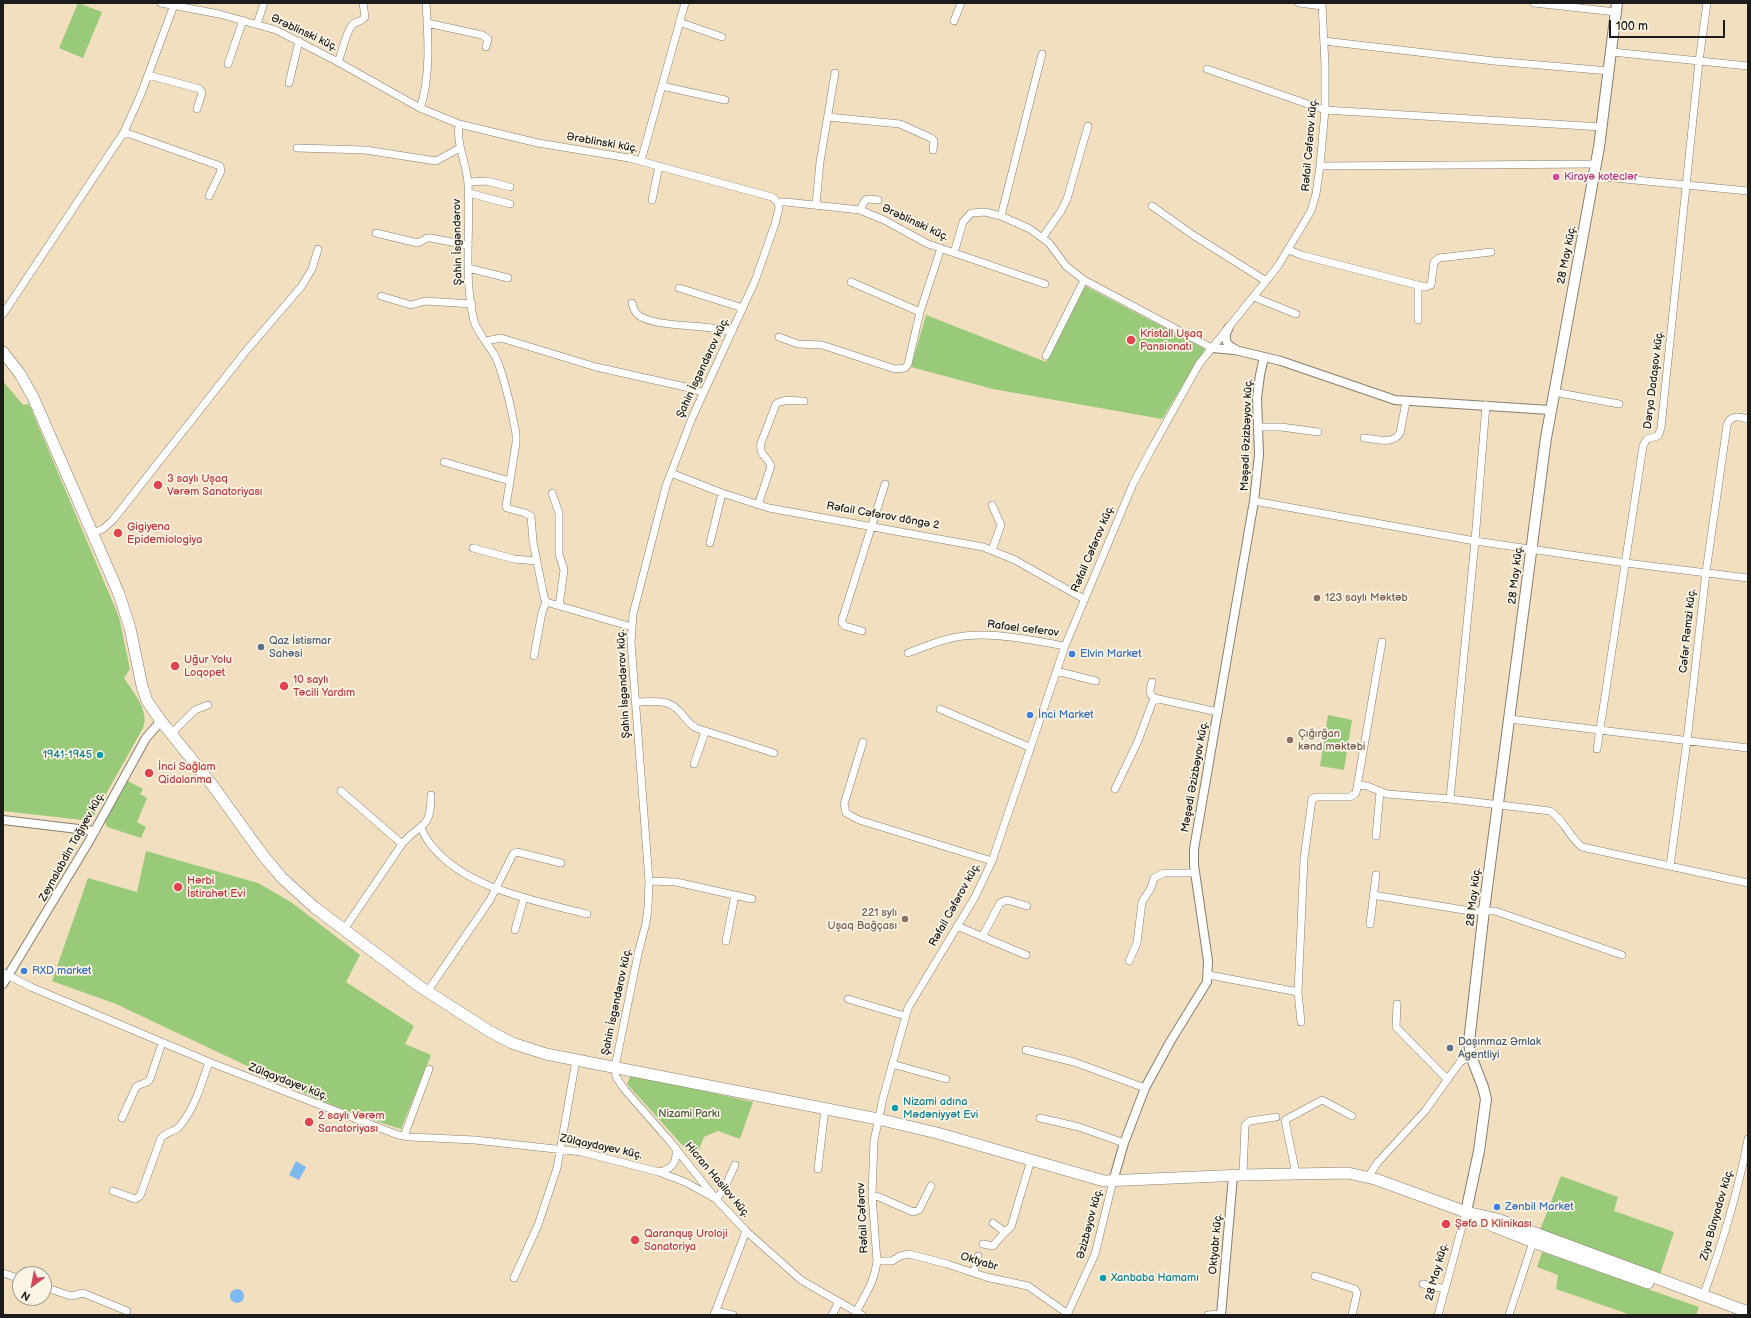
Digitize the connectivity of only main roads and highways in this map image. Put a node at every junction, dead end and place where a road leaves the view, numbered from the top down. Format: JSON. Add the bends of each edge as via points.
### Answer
{"nodes":[{"id":1,"x":1617,"y":7,"type":"edge"},
{"id":2,"x":3,"y":352,"type":"edge"},
{"id":3,"x":1466,"y":1212,"type":"junction"},
{"id":4,"x":1748,"y":1312,"type":"edge"},
{"id":5,"x":1735,"y":1315,"type":"edge"}],
"edges":[{"from":1,"to":3,"type":"main road","name":"28 May küç.","via":[[1602,128],[1550,410],[1484,910],[1469,1042],[1471,1056],[1484,1087],[1486,1099],[1479,1151]]},
{"from":2,"to":3,"type":"main road","via":[[33,397],[93,533],[123,607],[144,694],[150,706],[262,854],[302,898],[427,992],[478,1025],[512,1043],[546,1054],[878,1119],[1099,1179],[1113,1181],[1348,1173],[1368,1177]]},
{"from":3,"to":4,"type":"main road","via":[[1497,1219]]},
{"from":3,"to":5,"type":"main road","via":[[1533,1242]]}]}
